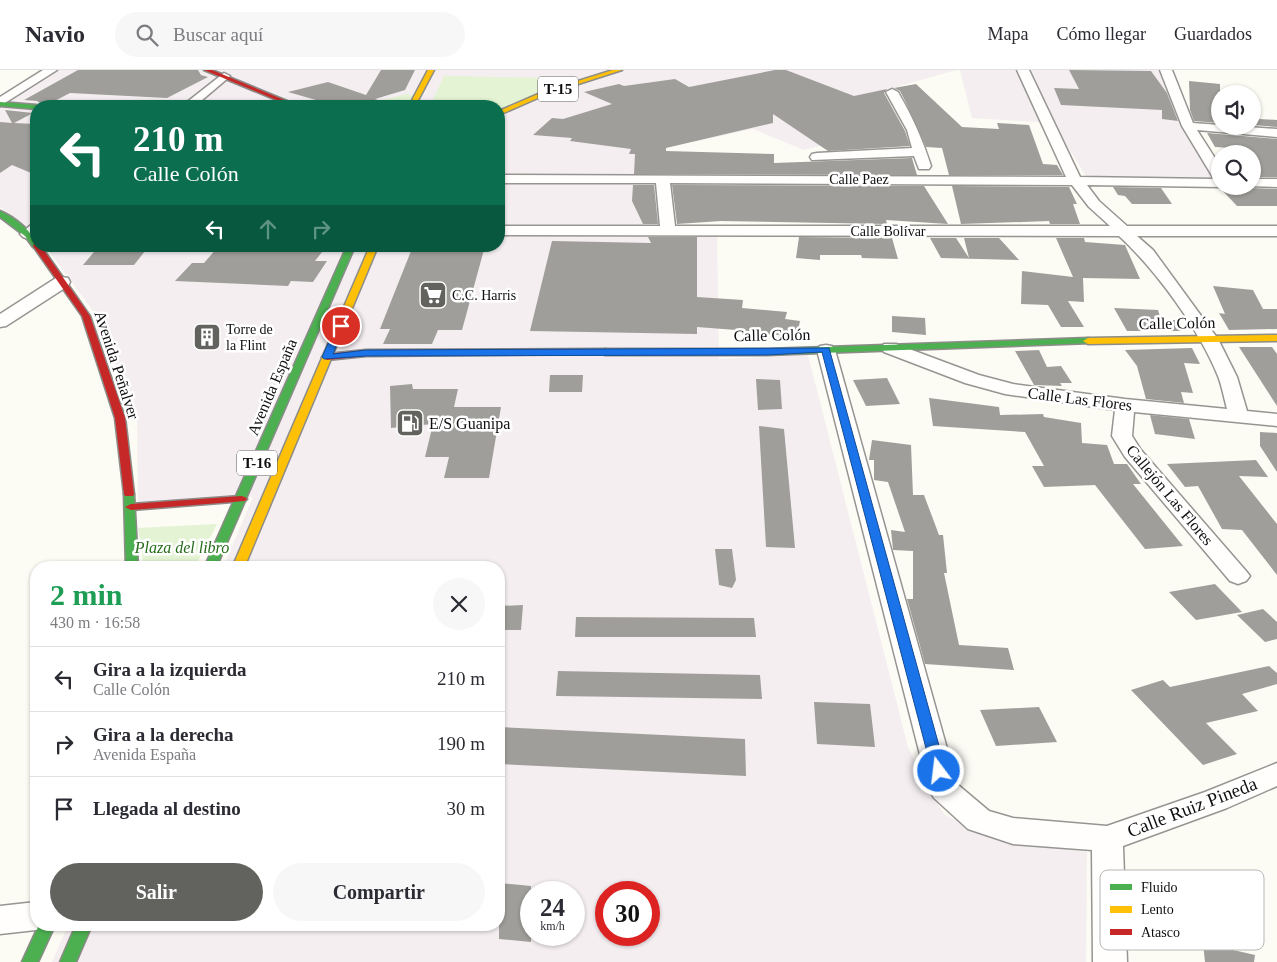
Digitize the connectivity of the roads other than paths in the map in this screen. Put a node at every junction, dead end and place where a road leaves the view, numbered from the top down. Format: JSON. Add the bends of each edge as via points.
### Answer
{"nodes":[{"id":1,"x":36,"y":70,"type":"edge"},
{"id":2,"x":51,"y":70,"type":"edge"},
{"id":3,"x":207,"y":70,"type":"edge"},
{"id":4,"x":431,"y":70,"type":"edge"},
{"id":5,"x":619,"y":70,"type":"edge"},
{"id":6,"x":1024,"y":70,"type":"edge"},
{"id":7,"x":1166,"y":70,"type":"edge"},
{"id":8,"x":224,"y":76,"type":"junction"},
{"id":9,"x":0,"y":92,"type":"edge"},
{"id":10,"x":892,"y":92,"type":"dead end"},
{"id":11,"x":195,"y":100,"type":"edge"},
{"id":12,"x":282,"y":100,"type":"edge"},
{"id":13,"x":415,"y":100,"type":"edge"},
{"id":14,"x":0,"y":103,"type":"edge"},
{"id":15,"x":30,"y":106,"type":"edge"},
{"id":16,"x":505,"y":110,"type":"edge"},
{"id":17,"x":1188,"y":126,"type":"junction"},
{"id":18,"x":1275,"y":135,"type":"edge"},
{"id":19,"x":921,"y":152,"type":"junction"},
{"id":20,"x":816,"y":157,"type":"dead end"},
{"id":21,"x":1211,"y":163,"type":"edge"},
{"id":22,"x":662,"y":178,"type":"junction"},
{"id":23,"x":505,"y":179,"type":"edge"},
{"id":24,"x":928,"y":179,"type":"junction"},
{"id":25,"x":1076,"y":182,"type":"junction"},
{"id":26,"x":1211,"y":183,"type":"edge"},
{"id":27,"x":1261,"y":183,"type":"edge"},
{"id":28,"x":1277,"y":183,"type":"edge"},
{"id":29,"x":0,"y":213,"type":"edge"},
{"id":30,"x":1122,"y":230,"type":"junction"},
{"id":31,"x":505,"y":231,"type":"edge"},
{"id":32,"x":668,"y":231,"type":"junction"},
{"id":33,"x":1277,"y":231,"type":"edge"},
{"id":34,"x":30,"y":235,"type":"edge"},
{"id":35,"x":43,"y":252,"type":"edge"},
{"id":36,"x":348,"y":252,"type":"edge"},
{"id":37,"x":371,"y":252,"type":"edge"},
{"id":38,"x":62,"y":282,"type":"junction"},
{"id":39,"x":0,"y":322,"type":"edge"},
{"id":40,"x":1277,"y":338,"type":"edge"},
{"id":41,"x":1209,"y":339,"type":"junction"},
{"id":42,"x":890,"y":348,"type":"junction"},
{"id":43,"x":826,"y":350,"type":"junction"},
{"id":44,"x":327,"y":357,"type":"junction"},
{"id":45,"x":1125,"y":405,"type":"junction"},
{"id":46,"x":1239,"y":418,"type":"junction"},
{"id":47,"x":1277,"y":420,"type":"edge"},
{"id":48,"x":241,"y":500,"type":"junction"},
{"id":49,"x":131,"y":507,"type":"junction"},
{"id":50,"x":132,"y":561,"type":"edge"},
{"id":51,"x":213,"y":561,"type":"edge"},
{"id":52,"x":241,"y":561,"type":"edge"},
{"id":53,"x":1238,"y":576,"type":"dead end"},
{"id":54,"x":1277,"y":774,"type":"edge"},
{"id":55,"x":1107,"y":839,"type":"junction"},
{"id":56,"x":1108,"y":870,"type":"edge"},
{"id":57,"x":30,"y":917,"type":"edge"},
{"id":58,"x":0,"y":920,"type":"edge"},
{"id":59,"x":44,"y":931,"type":"edge"},
{"id":60,"x":81,"y":931,"type":"edge"},
{"id":61,"x":30,"y":962,"type":"edge"},
{"id":62,"x":68,"y":962,"type":"edge"}],
"edges":[{"from":1,"to":9,"type":"street"},
{"from":2,"to":14,"type":"street"},
{"from":3,"to":8,"type":"main road"},
{"from":4,"to":13,"type":"main road"},
{"from":5,"to":16,"type":"main road","number":"T-15","via":[[554,90]]},
{"from":6,"to":25,"type":"street","via":[[1055,143]]},
{"from":7,"to":17,"type":"street"},
{"from":8,"to":11,"type":"street"},
{"from":8,"to":12,"type":"main road"},
{"from":10,"to":19,"type":"street"},
{"from":14,"to":15,"type":"main road"},
{"from":17,"to":18,"type":"street"},
{"from":17,"to":21,"type":"street"},
{"from":19,"to":20,"type":"street"},
{"from":19,"to":24,"type":"street"},
{"from":22,"to":23,"type":"street","name":"Calle Paez"},
{"from":22,"to":24,"type":"street","name":"Calle Paez"},
{"from":22,"to":32,"type":"street"},
{"from":24,"to":25,"type":"street","name":"Calle Paez"},
{"from":25,"to":26,"type":"street","name":"Calle Paez"},
{"from":25,"to":30,"type":"street"},
{"from":27,"to":28,"type":"street"},
{"from":29,"to":34,"type":"main road","name":"Avenida Peñalver"},
{"from":30,"to":32,"type":"street","name":"Calle Bolívar"},
{"from":30,"to":33,"type":"street","name":"Calle Bolívar"},
{"from":30,"to":41,"type":"street","via":[[1146,253]]},
{"from":31,"to":32,"type":"street","name":"Calle Bolívar"},
{"from":35,"to":38,"type":"main road","name":"Avenida Peñalver"},
{"from":36,"to":48,"type":"main road","name":"Avenida España","number":"T-16"},
{"from":37,"to":44,"type":"main road","number":"T-16"},
{"from":38,"to":39,"type":"street"},
{"from":38,"to":49,"type":"main road","name":"Avenida Peñalver","via":[[86,316],[120,418]]},
{"from":40,"to":41,"type":"main road","name":"Calle Colón"},
{"from":41,"to":42,"type":"main road","name":"Calle Colón","via":[[1004,342]]},
{"from":41,"to":46,"type":"street","via":[[1228,377]]},
{"from":42,"to":43,"type":"main road","name":"Calle Colón"},
{"from":42,"to":45,"type":"street","name":"Calle Las Flores","via":[[972,379],[1012,390]]},
{"from":43,"to":44,"type":"main road","name":"Calle Colón","via":[[366,353]]},
{"from":43,"to":55,"type":"street","via":[[944,790],[979,820],[1013,831]]},
{"from":44,"to":52,"type":"main road","number":"T-16"},
{"from":45,"to":46,"type":"street","name":"Calle Las Flores"},
{"from":45,"to":53,"type":"street","name":"Callejón Las Flores","via":[[1122,436],[1132,453]]},
{"from":46,"to":47,"type":"street","name":"Calle Las Flores"},
{"from":48,"to":49,"type":"main road"},
{"from":48,"to":51,"type":"main road","name":"Avenida España","number":"T-16"},
{"from":49,"to":50,"type":"main road","name":"Avenida Peñalver"},
{"from":54,"to":55,"type":"street","name":"Calle Ruiz Pineda"},
{"from":55,"to":56,"type":"street"},
{"from":57,"to":58,"type":"street"},
{"from":59,"to":61,"type":"main road"},
{"from":60,"to":62,"type":"main road"}]}
